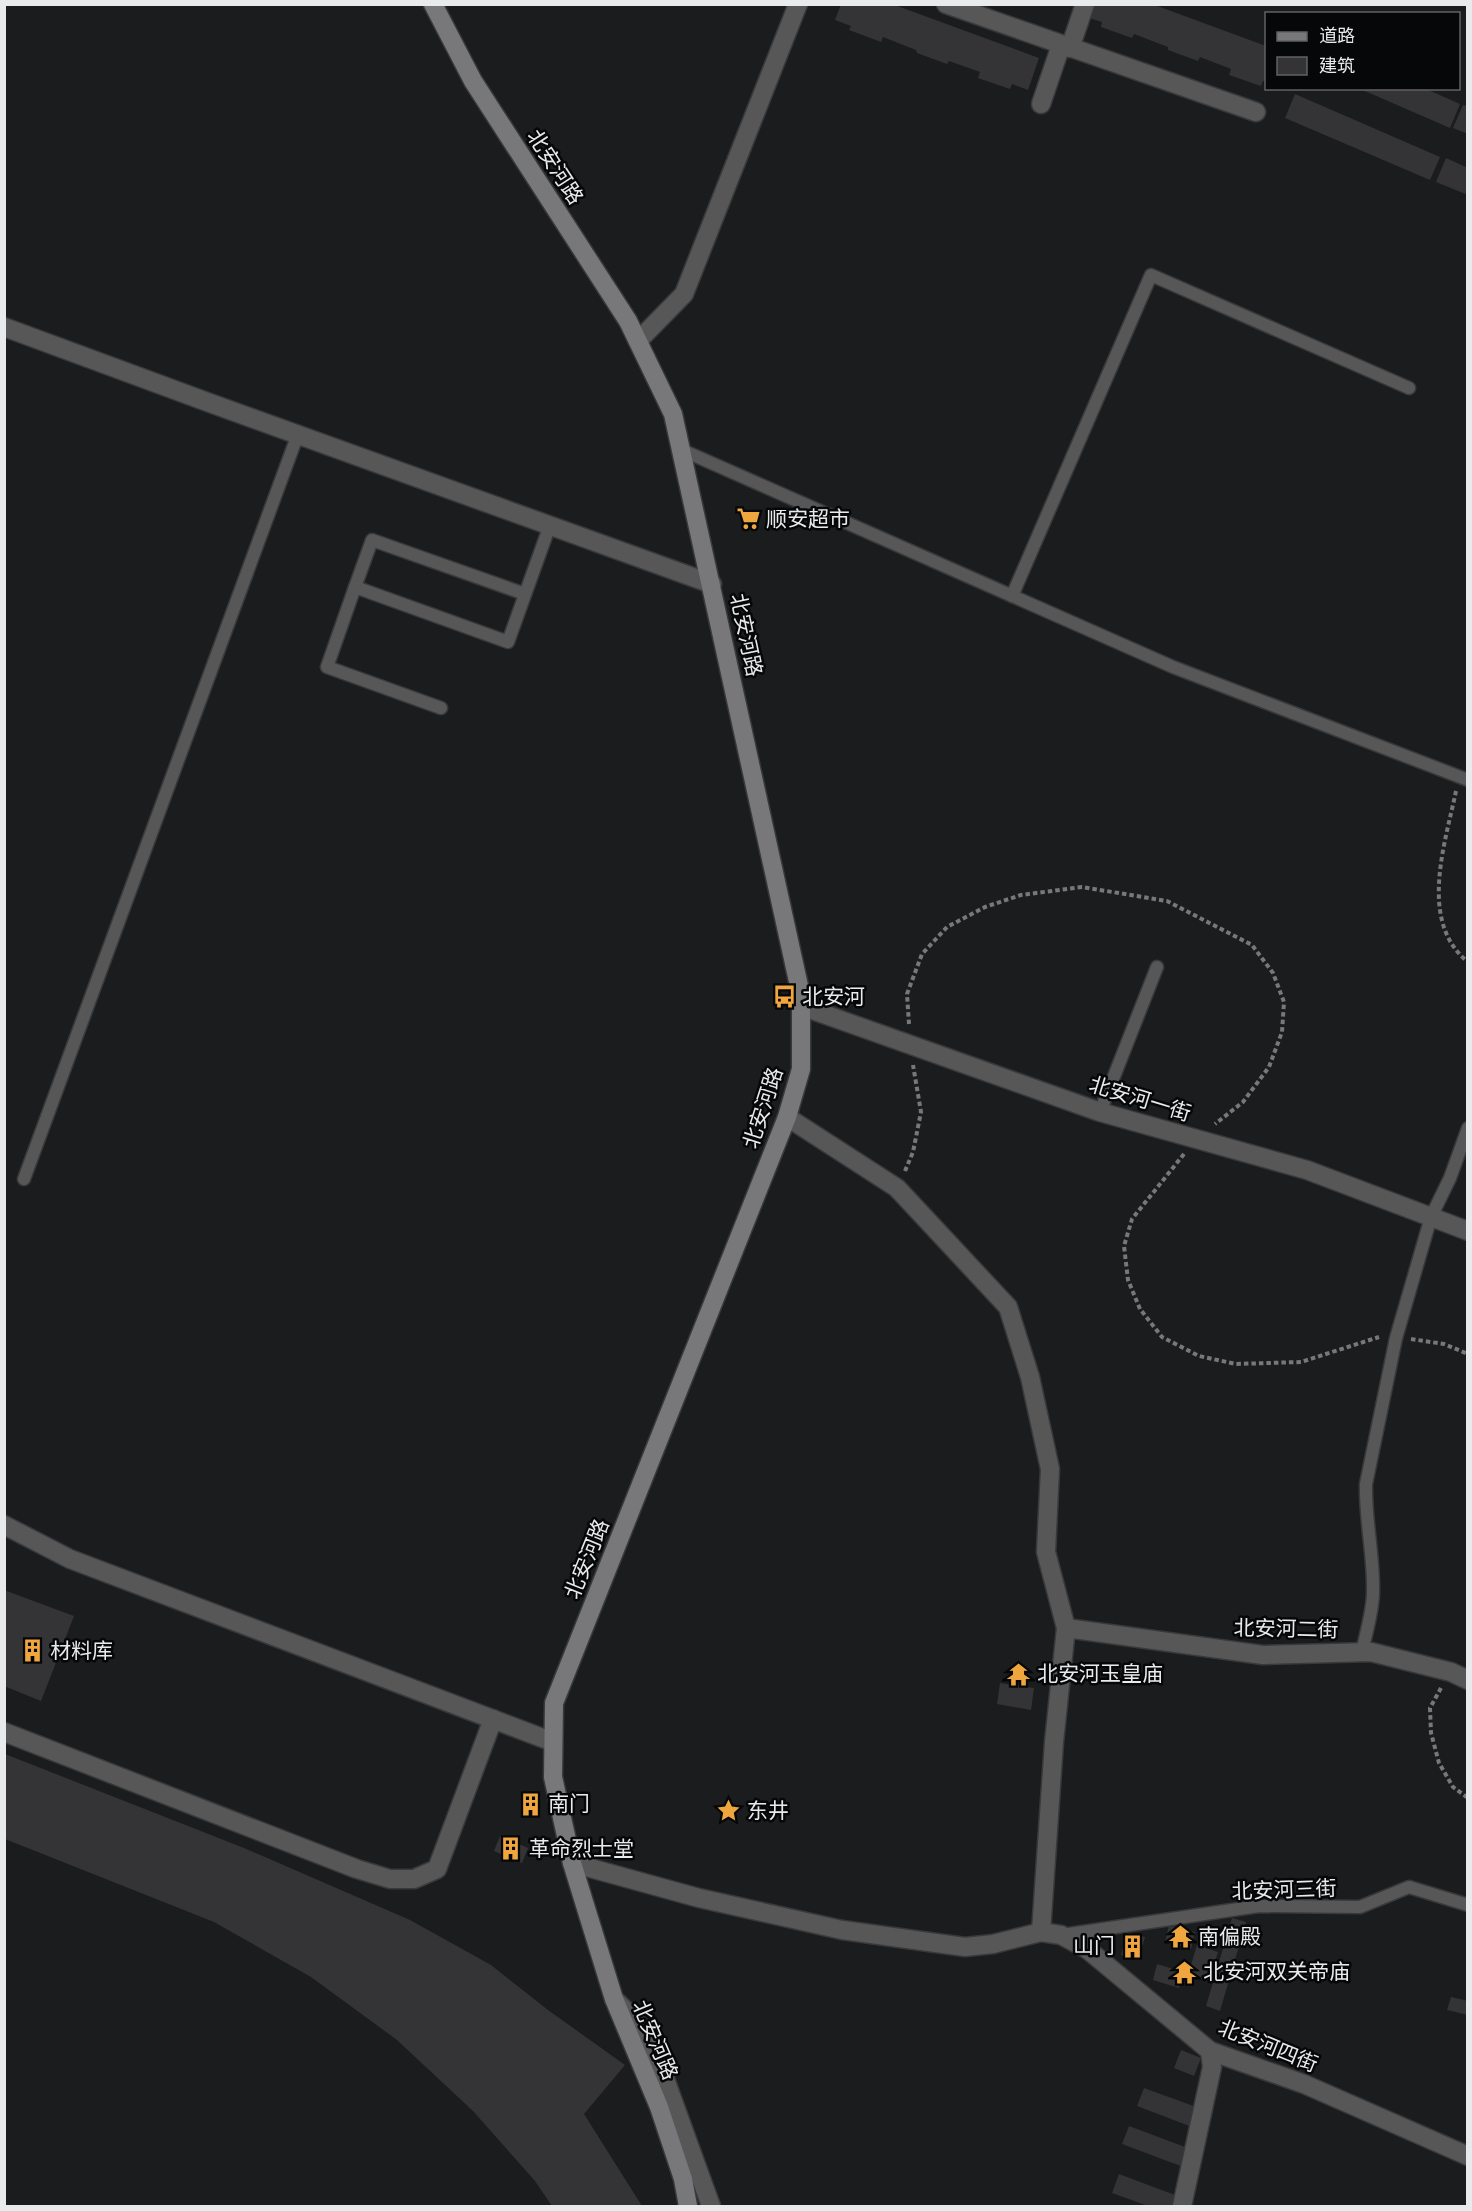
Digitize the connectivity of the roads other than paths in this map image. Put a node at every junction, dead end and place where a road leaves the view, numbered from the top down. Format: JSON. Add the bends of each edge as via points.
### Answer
{"nodes":[{"id":1,"x":433,"y":4,"type":"edge"},
{"id":2,"x":798,"y":4,"type":"edge"},
{"id":3,"x":946,"y":4,"type":"edge"},
{"id":4,"x":1085,"y":4,"type":"edge"},
{"id":5,"x":1066,"y":46,"type":"junction"},
{"id":6,"x":1041,"y":104,"type":"dead end"},
{"id":7,"x":1256,"y":112,"type":"dead end"},
{"id":8,"x":4,"y":327,"type":"edge"},
{"id":9,"x":638,"y":341,"type":"junction"},
{"id":10,"x":1409,"y":388,"type":"dead end"},
{"id":11,"x":297,"y":434,"type":"junction"},
{"id":12,"x":682,"y":450,"type":"junction"},
{"id":13,"x":550,"y":525,"type":"junction"},
{"id":14,"x":712,"y":584,"type":"junction"},
{"id":15,"x":356,"y":587,"type":"junction"},
{"id":16,"x":525,"y":594,"type":"junction"},
{"id":17,"x":1012,"y":596,"type":"junction"},
{"id":18,"x":441,"y":708,"type":"dead end"},
{"id":19,"x":1463,"y":778,"type":"edge"},
{"id":20,"x":1157,"y":967,"type":"dead end"},
{"id":21,"x":801,"y":1006,"type":"junction"},
{"id":22,"x":1100,"y":1112,"type":"junction"},
{"id":23,"x":787,"y":1117,"type":"junction"},
{"id":24,"x":1467,"y":1128,"type":"edge"},
{"id":25,"x":24,"y":1179,"type":"dead end"},
{"id":26,"x":1431,"y":1217,"type":"junction"},
{"id":27,"x":1467,"y":1231,"type":"edge"},
{"id":28,"x":4,"y":1525,"type":"edge"},
{"id":29,"x":1066,"y":1628,"type":"junction"},
{"id":30,"x":1362,"y":1652,"type":"junction"},
{"id":31,"x":1459,"y":1676,"type":"edge"},
{"id":32,"x":493,"y":1719,"type":"junction"},
{"id":33,"x":4,"y":1732,"type":"edge"},
{"id":34,"x":553,"y":1742,"type":"junction"},
{"id":35,"x":572,"y":1863,"type":"junction"},
{"id":36,"x":1467,"y":1905,"type":"edge"},
{"id":37,"x":1041,"y":1932,"type":"junction"},
{"id":38,"x":1061,"y":1935,"type":"junction"},
{"id":39,"x":614,"y":2000,"type":"junction"},
{"id":40,"x":1210,"y":2051,"type":"junction"},
{"id":41,"x":1467,"y":2156,"type":"edge"},
{"id":42,"x":688,"y":2206,"type":"edge"},
{"id":43,"x":711,"y":2206,"type":"edge"},
{"id":44,"x":1182,"y":2206,"type":"edge"}],
"edges":[{"from":1,"to":9,"type":"main road","name":"北安河路","via":[[473,81]]},
{"from":2,"to":9,"type":"street","via":[[684,294]]},
{"from":3,"to":5,"type":"street"},
{"from":4,"to":5,"type":"street"},
{"from":5,"to":6,"type":"street"},
{"from":5,"to":7,"type":"street"},
{"from":8,"to":11,"type":"street"},
{"from":9,"to":12,"type":"main road","name":"北安河路","via":[[674,414]]},
{"from":10,"to":17,"type":"lane","via":[[1151,275]]},
{"from":11,"to":13,"type":"street"},
{"from":11,"to":25,"type":"lane"},
{"from":12,"to":14,"type":"main road","name":"北安河路"},
{"from":12,"to":17,"type":"lane"},
{"from":13,"to":14,"type":"street"},
{"from":13,"to":16,"type":"lane"},
{"from":14,"to":21,"type":"main road","name":"北安河路"},
{"from":15,"to":16,"type":"lane","via":[[372,540]]},
{"from":15,"to":16,"type":"lane","via":[[508,642]]},
{"from":15,"to":18,"type":"lane","via":[[327,666]]},
{"from":17,"to":19,"type":"lane","via":[[1173,667]]},
{"from":20,"to":22,"type":"lane"},
{"from":21,"to":22,"type":"street","name":"北安河一街"},
{"from":21,"to":23,"type":"main road","name":"北安河路","via":[[801,1069]]},
{"from":22,"to":26,"type":"street","name":"北安河一街","via":[[1307,1170]]},
{"from":23,"to":29,"type":"street","via":[[897,1188],[1008,1307],[1030,1377],[1050,1469],[1046,1552]]},
{"from":23,"to":34,"type":"main road","name":"北安河路","via":[[554,1703]]},
{"from":24,"to":26,"type":"lane"},
{"from":26,"to":27,"type":"street","name":"北安河一街"},
{"from":26,"to":30,"type":"lane","via":[[1396,1338],[1365,1484],[1374,1594]]},
{"from":28,"to":32,"type":"street","via":[[70,1559]]},
{"from":29,"to":30,"type":"street","name":"北安河二街","via":[[1263,1655]]},
{"from":29,"to":37,"type":"street"},
{"from":30,"to":31,"type":"street","name":"北安河二街"},
{"from":32,"to":33,"type":"street","via":[[437,1869],[414,1880],[390,1879],[357,1869]]},
{"from":32,"to":34,"type":"street"},
{"from":34,"to":35,"type":"main road","name":"北安河路","via":[[553,1777]]},
{"from":35,"to":37,"type":"street","via":[[699,1898],[842,1930],[965,1947]]},
{"from":35,"to":39,"type":"main road","name":"北安河路"},
{"from":36,"to":38,"type":"lane","name":"北安河三街","via":[[1409,1887],[1360,1907],[1259,1906]]},
{"from":37,"to":38,"type":"street","name":"北安河四街"},
{"from":38,"to":40,"type":"street","name":"北安河四街","via":[[1087,1949]]},
{"from":39,"to":42,"type":"main road","name":"北安河路","via":[[659,2107]]},
{"from":39,"to":43,"type":"street","via":[[652,2043]]},
{"from":40,"to":41,"type":"street","name":"北安河四街","via":[[1304,2085]]},
{"from":40,"to":44,"type":"street","via":[[1212,2067]]}]}
